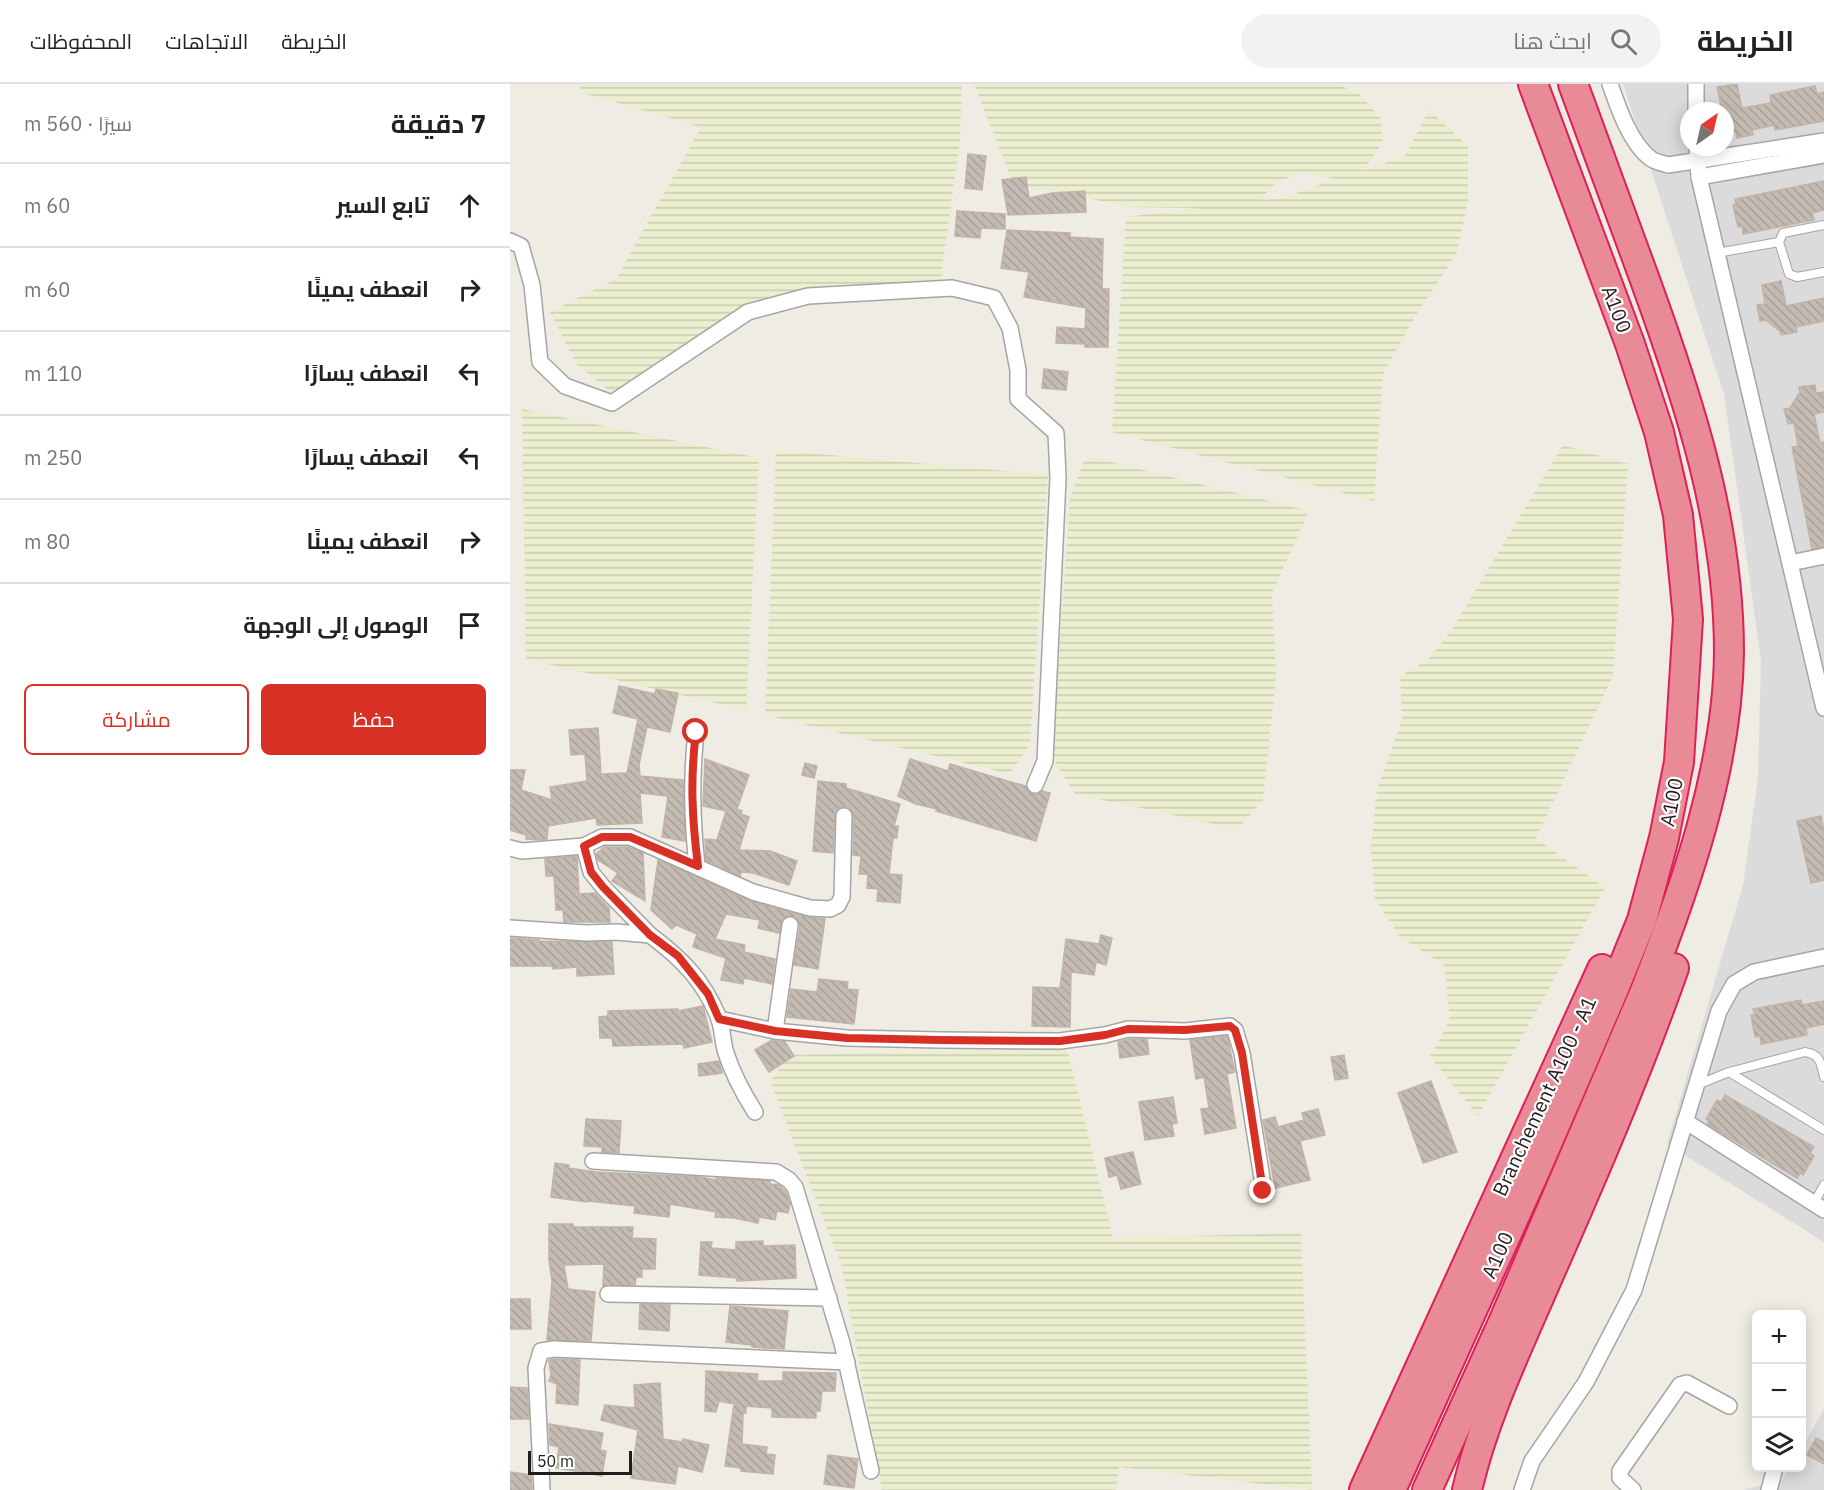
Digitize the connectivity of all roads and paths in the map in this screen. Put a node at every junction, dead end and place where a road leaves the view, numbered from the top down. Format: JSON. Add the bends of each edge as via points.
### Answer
{"nodes":[{"id":1,"x":1533,"y":84,"type":"edge"},
{"id":2,"x":1573,"y":84,"type":"edge"},
{"id":3,"x":1610,"y":84,"type":"edge"},
{"id":4,"x":1696,"y":84,"type":"edge"},
{"id":5,"x":1696,"y":102,"type":"edge"},
{"id":6,"x":1824,"y":141,"type":"edge"},
{"id":7,"x":1824,"y":155,"type":"edge"},
{"id":8,"x":1698,"y":162,"type":"edge"},
{"id":9,"x":1824,"y":225,"type":"edge"},
{"id":10,"x":510,"y":241,"type":"edge"},
{"id":11,"x":1779,"y":242,"type":"junction"},
{"id":12,"x":1717,"y":253,"type":"junction"},
{"id":13,"x":1824,"y":272,"type":"edge"},
{"id":14,"x":1824,"y":556,"type":"edge"},
{"id":15,"x":1790,"y":563,"type":"junction"},
{"id":16,"x":1824,"y":708,"type":"edge"},
{"id":17,"x":1724,"y":716,"type":"junction"},
{"id":18,"x":696,"y":732,"type":"dead end"},
{"id":19,"x":1679,"y":762,"type":"junction"},
{"id":20,"x":1035,"y":785,"type":"dead end"},
{"id":21,"x":844,"y":816,"type":"dead end"},
{"id":22,"x":584,"y":846,"type":"junction"},
{"id":23,"x":510,"y":848,"type":"edge"},
{"id":24,"x":698,"y":866,"type":"junction"},
{"id":25,"x":790,"y":925,"type":"dead end"},
{"id":26,"x":510,"y":928,"type":"edge"},
{"id":27,"x":650,"y":935,"type":"junction"},
{"id":28,"x":1824,"y":957,"type":"edge"},
{"id":29,"x":719,"y":1019,"type":"junction"},
{"id":30,"x":775,"y":1031,"type":"junction"},
{"id":31,"x":1729,"y":1072,"type":"junction"},
{"id":32,"x":1824,"y":1077,"type":"edge"},
{"id":33,"x":1696,"y":1085,"type":"junction"},
{"id":34,"x":755,"y":1112,"type":"dead end"},
{"id":35,"x":1685,"y":1121,"type":"junction"},
{"id":36,"x":1824,"y":1130,"type":"edge"},
{"id":37,"x":593,"y":1161,"type":"dead end"},
{"id":38,"x":1824,"y":1185,"type":"edge"},
{"id":39,"x":1263,"y":1191,"type":"dead end"},
{"id":40,"x":1819,"y":1207,"type":"edge"},
{"id":41,"x":608,"y":1294,"type":"dead end"},
{"id":42,"x":829,"y":1298,"type":"junction"},
{"id":43,"x":847,"y":1362,"type":"junction"},
{"id":44,"x":1493,"y":1404,"type":"junction"},
{"id":45,"x":1729,"y":1406,"type":"dead end"},
{"id":46,"x":871,"y":1471,"type":"dead end"},
{"id":47,"x":1774,"y":1472,"type":"edge"},
{"id":48,"x":544,"y":1490,"type":"edge"},
{"id":49,"x":1364,"y":1490,"type":"edge"},
{"id":50,"x":1391,"y":1490,"type":"edge"},
{"id":51,"x":1427,"y":1490,"type":"edge"},
{"id":52,"x":1449,"y":1490,"type":"edge"},
{"id":53,"x":1467,"y":1490,"type":"edge"},
{"id":54,"x":1522,"y":1490,"type":"edge"},
{"id":55,"x":1633,"y":1490,"type":"edge"},
{"id":56,"x":1770,"y":1490,"type":"edge"}],
"edges":[{"from":1,"to":19,"type":"highway","name":"A100","number":"A100","via":[[1630,344],[1659,432],[1675,505],[1688,619]]},
{"from":2,"to":17,"type":"highway","name":"A100","number":"A100","via":[[1675,363],[1717,515],[1729,653]]},
{"from":3,"to":8,"type":"street","via":[[1631,135],[1650,159],[1668,165]]},
{"from":4,"to":5,"type":"street"},
{"from":6,"to":8,"type":"street"},
{"from":7,"to":8,"type":"street"},
{"from":8,"to":12,"type":"street"},
{"from":9,"to":11,"type":"lane","via":[[1783,233]]},
{"from":10,"to":20,"type":"street","via":[[521,246],[532,285],[540,362],[565,386],[612,404],[748,312],[808,296],[952,288],[994,298],[1010,328],[1018,370],[1018,399],[1056,433],[1058,478],[1045,761]]},
{"from":11,"to":12,"type":"lane"},
{"from":11,"to":13,"type":"lane","via":[[1789,274],[1797,277]]},
{"from":12,"to":15,"type":"street"},
{"from":14,"to":15,"type":"street"},
{"from":15,"to":16,"type":"street"},
{"from":17,"to":44,"type":"highway","via":[[1710,834],[1680,952],[1596,1167]]},
{"from":17,"to":51,"type":"highway","name":"A100","number":"A100","via":[[1701,825],[1664,943]]},
{"from":18,"to":24,"type":"street","via":[[691,772]]},
{"from":19,"to":49,"type":"highway","name":"Branchement A100 - A1","via":[[1627,909],[1594,987]]},
{"from":19,"to":50,"type":"highway","name":"A100","number":"A100","via":[[1642,920]]},
{"from":21,"to":24,"type":"street","via":[[842,897],[831,909],[810,908],[753,892]]},
{"from":22,"to":23,"type":"street","via":[[522,851]]},
{"from":22,"to":24,"type":"street","via":[[602,837],[630,837]]},
{"from":22,"to":27,"type":"street","via":[[591,872]]},
{"from":25,"to":30,"type":"street"},
{"from":26,"to":27,"type":"street"},
{"from":27,"to":29,"type":"street","via":[[678,956],[698,979]]},
{"from":28,"to":33,"type":"street","via":[[1754,972],[1734,984],[1719,1011]]},
{"from":29,"to":30,"type":"street"},
{"from":29,"to":34,"type":"street","via":[[725,1052],[739,1087]]},
{"from":30,"to":39,"type":"street","via":[[847,1038],[1060,1041],[1128,1029],[1230,1026],[1242,1053]]},
{"from":31,"to":32,"type":"lane","via":[[1805,1052],[1820,1058]]},
{"from":31,"to":33,"type":"lane"},
{"from":31,"to":36,"type":"lane"},
{"from":33,"to":35,"type":"street"},
{"from":35,"to":40,"type":"street"},
{"from":35,"to":54,"type":"street","via":[[1634,1290],[1586,1382],[1532,1461]]},
{"from":37,"to":42,"type":"street","via":[[776,1172],[795,1187]]},
{"from":38,"to":40,"type":"lane"},
{"from":41,"to":42,"type":"street"},
{"from":42,"to":43,"type":"street"},
{"from":43,"to":46,"type":"street"},
{"from":43,"to":48,"type":"street","via":[[554,1348],[541,1351],[536,1368]]},
{"from":44,"to":52,"type":"highway"},
{"from":44,"to":53,"type":"highway"},
{"from":45,"to":55,"type":"street","via":[[1687,1383],[1680,1385],[1620,1471],[1620,1478]]},
{"from":47,"to":56,"type":"street"}]}
